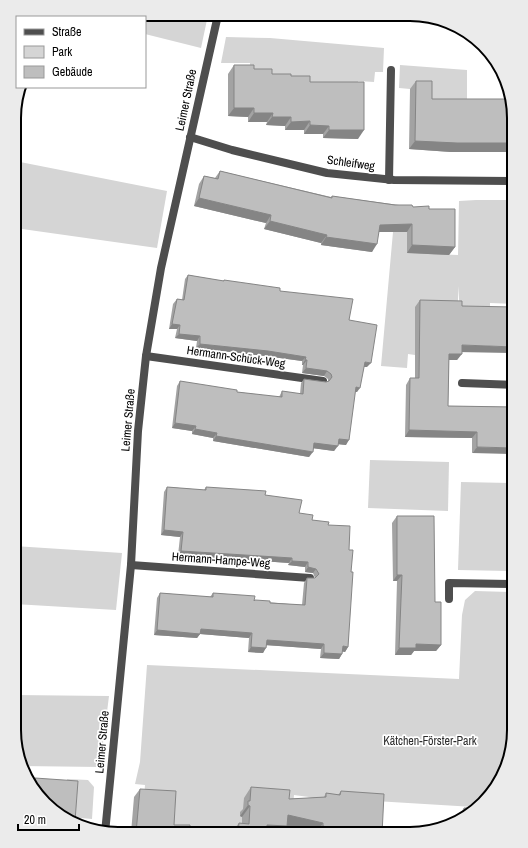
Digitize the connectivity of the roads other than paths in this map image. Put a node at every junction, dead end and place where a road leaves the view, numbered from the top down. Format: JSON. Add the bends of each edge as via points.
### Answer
{"nodes":[{"id":1,"x":217,"y":21,"type":"edge"},
{"id":2,"x":391,"y":70,"type":"dead end"},
{"id":3,"x":190,"y":137,"type":"junction"},
{"id":4,"x":389,"y":180,"type":"junction"},
{"id":5,"x":507,"y":181,"type":"edge"},
{"id":6,"x":146,"y":356,"type":"junction"},
{"id":7,"x":323,"y":381,"type":"edge"},
{"id":8,"x":462,"y":383,"type":"dead end"},
{"id":9,"x":507,"y":385,"type":"edge"},
{"id":10,"x":131,"y":565,"type":"junction"},
{"id":11,"x":310,"y":578,"type":"edge"},
{"id":12,"x":507,"y":584,"type":"edge"},
{"id":13,"x":449,"y":599,"type":"dead end"},
{"id":14,"x":106,"y":826,"type":"edge"}],
"edges":[{"from":1,"to":3,"type":"street","name":"Leimer Straße"},
{"from":2,"to":4,"type":"street"},
{"from":3,"to":4,"type":"street","name":"Schleifweg","via":[[327,173]]},
{"from":3,"to":6,"type":"street","name":"Leimer Straße","via":[[161,268]]},
{"from":4,"to":5,"type":"street","name":"Schleifweg"},
{"from":6,"to":7,"type":"street","name":"Hermann-Schück-Weg"},
{"from":6,"to":10,"type":"street","name":"Leimer Straße","via":[[138,431]]},
{"from":8,"to":9,"type":"street"},
{"from":10,"to":11,"type":"street","name":"Hermann-Hampe-Weg"},
{"from":10,"to":14,"type":"street","name":"Leimer Straße"},
{"from":12,"to":13,"type":"street","via":[[449,583]]}]}
